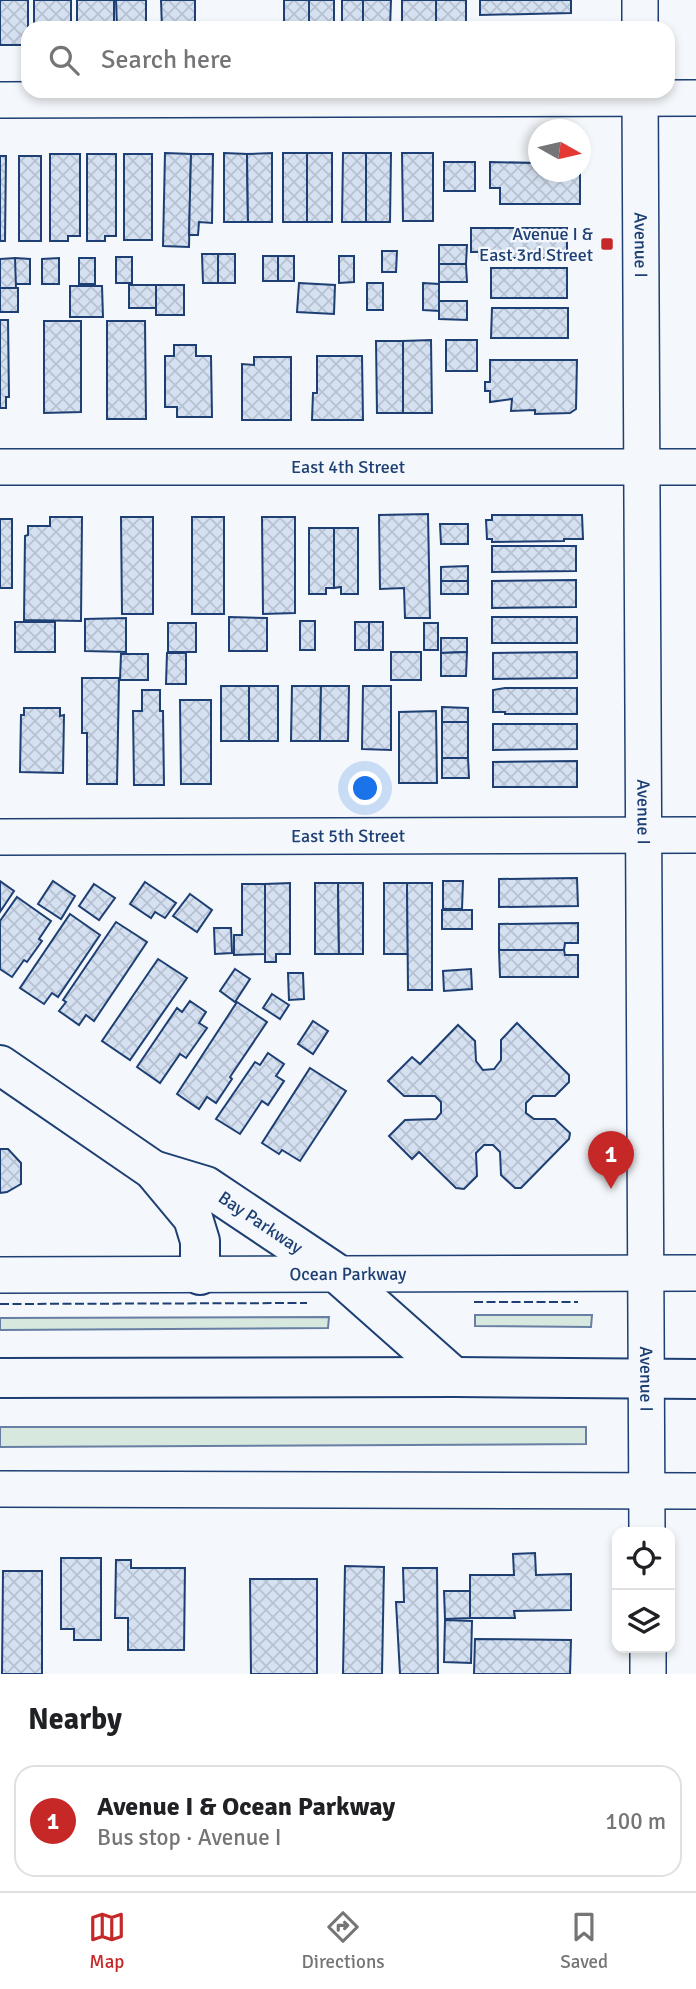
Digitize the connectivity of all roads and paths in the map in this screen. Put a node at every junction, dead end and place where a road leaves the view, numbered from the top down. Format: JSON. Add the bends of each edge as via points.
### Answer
{"nodes":[{"id":1,"x":640,"y":0,"type":"edge"},
{"id":2,"x":640,"y":21,"type":"edge"},
{"id":3,"x":675,"y":97,"type":"edge"},
{"id":4,"x":256,"y":98,"type":"edge"},
{"id":5,"x":640,"y":98,"type":"edge"},
{"id":6,"x":696,"y":98,"type":"edge"},
{"id":7,"x":0,"y":100,"type":"edge"},
{"id":8,"x":0,"y":467,"type":"edge"},
{"id":9,"x":642,"y":467,"type":"junction"},
{"id":10,"x":696,"y":467,"type":"edge"},
{"id":11,"x":643,"y":835,"type":"junction"},
{"id":12,"x":696,"y":835,"type":"edge"},
{"id":13,"x":0,"y":837,"type":"edge"},
{"id":14,"x":0,"y":1065,"type":"edge"},
{"id":15,"x":153,"y":1170,"type":"junction"},
{"id":16,"x":646,"y":1273,"type":"junction"},
{"id":17,"x":696,"y":1273,"type":"edge"},
{"id":18,"x":0,"y":1275,"type":"edge"},
{"id":19,"x":200,"y":1275,"type":"junction"},
{"id":20,"x":338,"y":1275,"type":"junction"},
{"id":21,"x":454,"y":1377,"type":"junction"},
{"id":22,"x":0,"y":1378,"type":"edge"},
{"id":23,"x":646,"y":1378,"type":"junction"},
{"id":24,"x":696,"y":1379,"type":"edge"},
{"id":25,"x":0,"y":1489,"type":"edge"},
{"id":26,"x":647,"y":1491,"type":"junction"},
{"id":27,"x":696,"y":1491,"type":"edge"},
{"id":28,"x":647,"y":1527,"type":"edge"},
{"id":29,"x":648,"y":1653,"type":"edge"},
{"id":30,"x":648,"y":1674,"type":"edge"}],
"edges":[{"from":1,"to":2,"type":"street"},
{"from":3,"to":6,"type":"street"},
{"from":4,"to":7,"type":"street"},
{"from":5,"to":9,"type":"street","name":"Avenue I"},
{"from":8,"to":9,"type":"street","name":"East 4th Street"},
{"from":9,"to":10,"type":"street","name":"East 4th Street"},
{"from":9,"to":11,"type":"street","name":"Avenue I"},
{"from":11,"to":12,"type":"street","name":"East 5th Street"},
{"from":11,"to":13,"type":"street","name":"East 5th Street"},
{"from":11,"to":16,"type":"street","name":"Avenue I"},
{"from":14,"to":15,"type":"main road","name":"Bay Parkway"},
{"from":15,"to":19,"type":"main road","name":"Bay Parkway","via":[[193,1218],[200,1241]]},
{"from":15,"to":20,"type":"main road","name":"Bay Parkway","via":[[206,1186]]},
{"from":16,"to":17,"type":"street","name":"Ocean Parkway"},
{"from":16,"to":20,"type":"street","name":"Ocean Parkway"},
{"from":16,"to":23,"type":"street","name":"Avenue I"},
{"from":18,"to":19,"type":"street","name":"Ocean Parkway"},
{"from":19,"to":20,"type":"street","name":"Ocean Parkway"},
{"from":20,"to":21,"type":"main road","name":"Bay Parkway"},
{"from":21,"to":22,"type":"main road"},
{"from":21,"to":23,"type":"main road"},
{"from":23,"to":24,"type":"main road"},
{"from":23,"to":26,"type":"street","name":"Avenue I"},
{"from":25,"to":26,"type":"street"},
{"from":26,"to":27,"type":"street"},
{"from":26,"to":28,"type":"street","name":"Avenue I"},
{"from":29,"to":30,"type":"street"}]}
